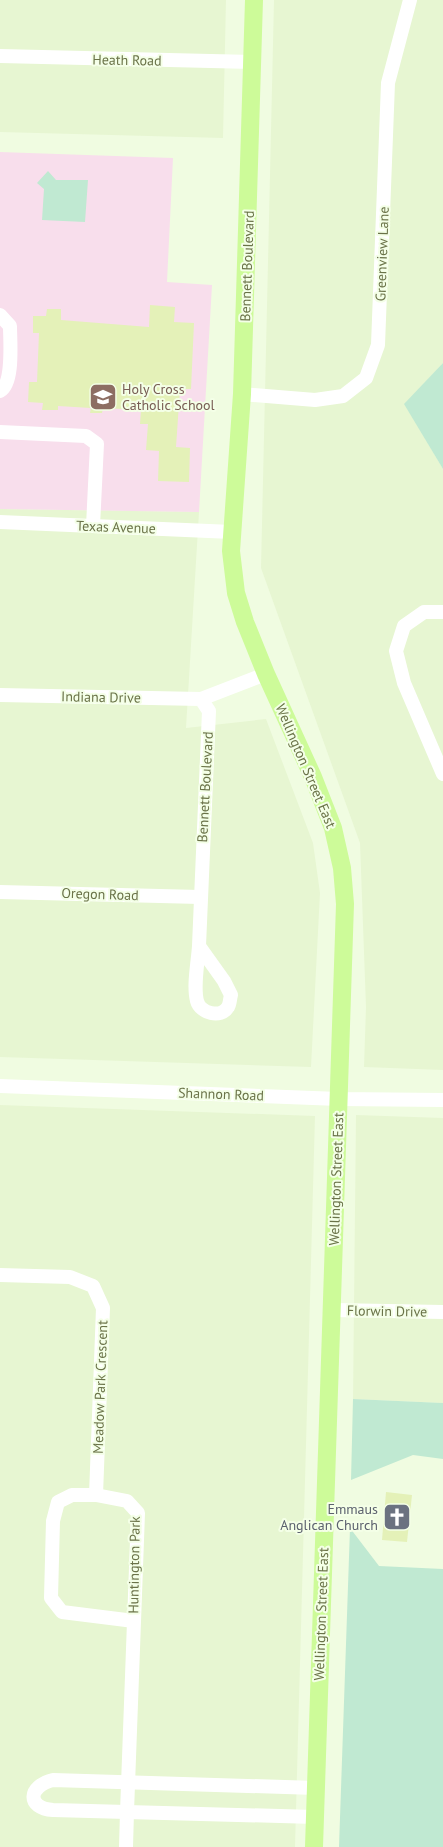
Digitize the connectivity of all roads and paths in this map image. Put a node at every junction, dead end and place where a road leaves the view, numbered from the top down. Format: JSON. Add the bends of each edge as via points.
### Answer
{"nodes":[{"id":1,"x":254,"y":0,"type":"edge"},
{"id":2,"x":410,"y":0,"type":"edge"},
{"id":3,"x":0,"y":56,"type":"edge"},
{"id":4,"x":253,"y":62,"type":"junction"},
{"id":5,"x":0,"y":316,"type":"edge"},
{"id":6,"x":0,"y":391,"type":"edge"},
{"id":7,"x":242,"y":394,"type":"junction"},
{"id":8,"x":0,"y":432,"type":"edge"},
{"id":9,"x":0,"y":522,"type":"edge"},
{"id":10,"x":93,"y":526,"type":"junction"},
{"id":11,"x":232,"y":532,"type":"junction"},
{"id":12,"x":443,"y":612,"type":"edge"},
{"id":13,"x":266,"y":674,"type":"junction"},
{"id":14,"x":0,"y":695,"type":"edge"},
{"id":15,"x":201,"y":699,"type":"junction"},
{"id":16,"x":443,"y":774,"type":"edge"},
{"id":17,"x":0,"y":892,"type":"edge"},
{"id":18,"x":200,"y":897,"type":"junction"},
{"id":19,"x":199,"y":946,"type":"dead end"},
{"id":20,"x":0,"y":1086,"type":"edge"},
{"id":21,"x":339,"y":1098,"type":"junction"},
{"id":22,"x":443,"y":1100,"type":"edge"},
{"id":23,"x":0,"y":1275,"type":"edge"},
{"id":24,"x":332,"y":1310,"type":"junction"},
{"id":25,"x":443,"y":1312,"type":"edge"},
{"id":26,"x":96,"y":1495,"type":"junction"},
{"id":27,"x":134,"y":1621,"type":"junction"},
{"id":28,"x":128,"y":1782,"type":"junction"},
{"id":29,"x":316,"y":1788,"type":"junction"},
{"id":30,"x":127,"y":1812,"type":"junction"},
{"id":31,"x":315,"y":1817,"type":"junction"},
{"id":32,"x":126,"y":1847,"type":"edge"},
{"id":33,"x":314,"y":1847,"type":"edge"}],
"edges":[{"from":1,"to":4,"type":"main road","name":"Bennett Boulevard"},
{"from":2,"to":7,"type":"street","name":"Greenview Lane","via":[[388,83],[378,345],[366,378],[343,396],[315,400]]},
{"from":3,"to":4,"type":"street","name":"Heath Road"},
{"from":4,"to":7,"type":"main road","name":"Bennett Boulevard"},
{"from":5,"to":6,"type":"street","via":[[10,326],[9,379]]},
{"from":7,"to":11,"type":"main road","name":"Bennett Boulevard"},
{"from":8,"to":10,"type":"street","via":[[86,436],[97,444]]},
{"from":9,"to":10,"type":"street","name":"Texas Avenue"},
{"from":10,"to":11,"type":"street","name":"Texas Avenue"},
{"from":11,"to":13,"type":"main road","name":"Wellington Street East","via":[[236,594]]},
{"from":12,"to":16,"type":"street","via":[[424,612],[404,626],[396,651],[404,683]]},
{"from":13,"to":15,"type":"street"},
{"from":13,"to":21,"type":"main road","name":"Wellington Street East","via":[[313,777],[332,828],[342,868],[345,904]]},
{"from":14,"to":15,"type":"street","name":"Indiana Drive"},
{"from":15,"to":18,"type":"street","name":"Bennett Boulevard","via":[[209,711]]},
{"from":17,"to":18,"type":"street","name":"Oregon Road"},
{"from":18,"to":19,"type":"street","name":"Bennett Boulevard"},
{"from":20,"to":21,"type":"street","name":"Shannon Road"},
{"from":21,"to":22,"type":"street","name":"Shannon Road"},
{"from":21,"to":24,"type":"main road","name":"Wellington Street East"},
{"from":23,"to":26,"type":"street","name":"Meadow Park Crescent","via":[[70,1277],[93,1286],[103,1308]]},
{"from":24,"to":25,"type":"street","name":"Florwin Drive"},
{"from":24,"to":29,"type":"main road","name":"Wellington Street East"},
{"from":26,"to":27,"type":"street","name":"Huntington Park","via":[[127,1501],[138,1513]]},
{"from":26,"to":27,"type":"street","name":"Huntington Park","via":[[72,1495],[58,1502],[53,1521],[52,1598],[62,1612]]},
{"from":27,"to":28,"type":"street","name":"Huntington Park"},
{"from":28,"to":29,"type":"street"},
{"from":28,"to":30,"type":"street","name":"Huntington Park"},
{"from":28,"to":30,"type":"street","via":[[52,1780],[43,1782],[34,1796],[35,1803],[42,1809]]},
{"from":29,"to":31,"type":"main road","name":"Wellington Street East"},
{"from":30,"to":31,"type":"street"},
{"from":30,"to":32,"type":"street","name":"Huntington Park"},
{"from":31,"to":33,"type":"main road","name":"Wellington Street East"}]}
